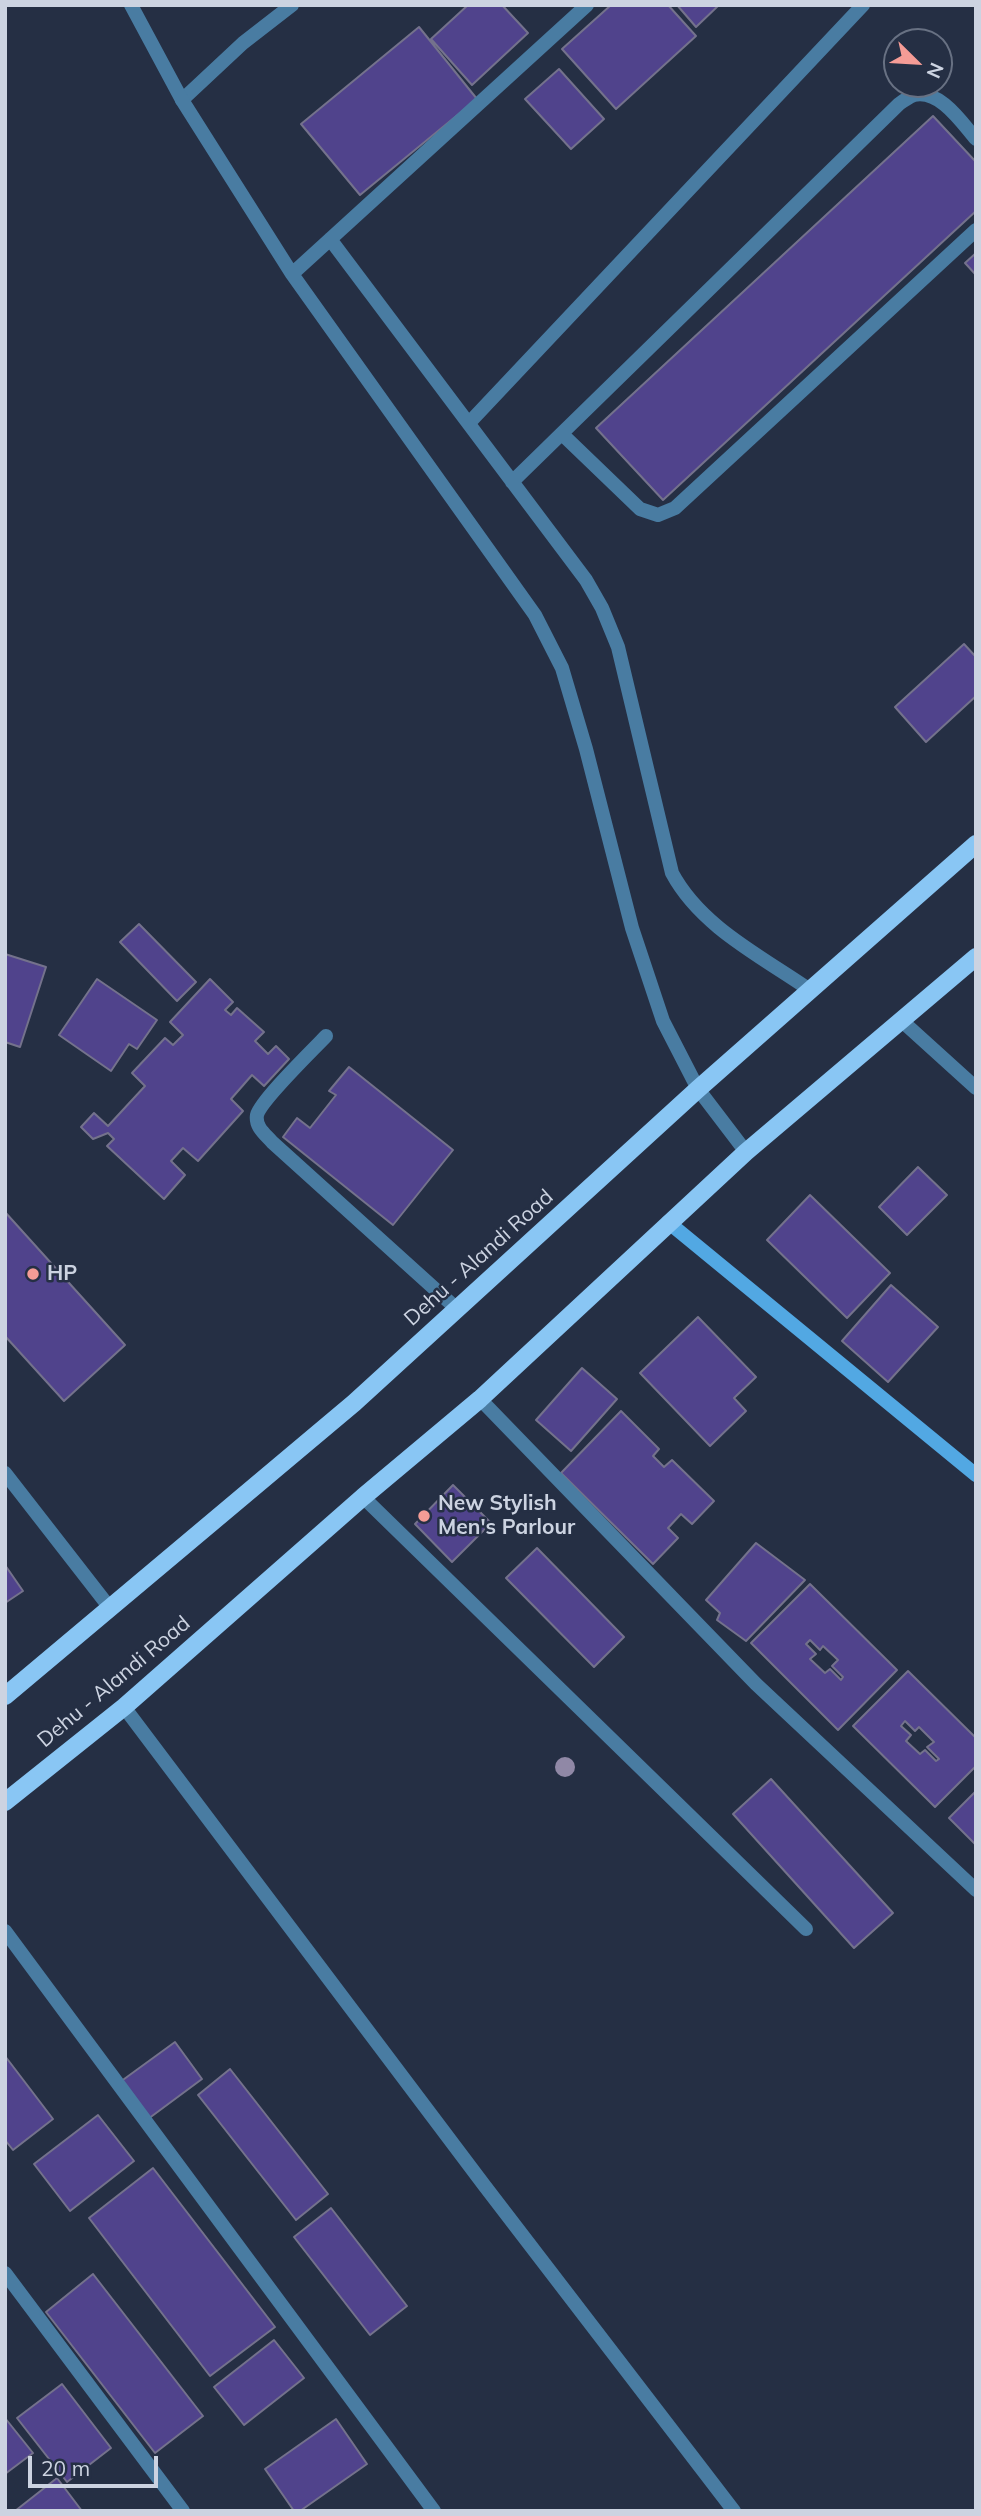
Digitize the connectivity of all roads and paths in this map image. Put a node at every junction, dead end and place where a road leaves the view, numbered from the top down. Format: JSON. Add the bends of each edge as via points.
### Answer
{"nodes":[{"id":1,"x":131,"y":5,"type":"edge"},
{"id":2,"x":292,"y":5,"type":"edge"},
{"id":3,"x":587,"y":5,"type":"edge"},
{"id":4,"x":863,"y":5,"type":"edge"},
{"id":5,"x":182,"y":100,"type":"junction"},
{"id":6,"x":976,"y":139,"type":"edge"},
{"id":7,"x":976,"y":230,"type":"edge"},
{"id":8,"x":330,"y":239,"type":"junction"},
{"id":9,"x":292,"y":274,"type":"junction"},
{"id":10,"x":469,"y":423,"type":"junction"},
{"id":11,"x":562,"y":434,"type":"junction"},
{"id":12,"x":512,"y":482,"type":"junction"},
{"id":13,"x":976,"y":844,"type":"edge"},
{"id":14,"x":976,"y":957,"type":"edge"},
{"id":15,"x":810,"y":990,"type":"junction"},
{"id":16,"x":902,"y":1021,"type":"junction"},
{"id":17,"x":326,"y":1036,"type":"dead end"},
{"id":18,"x":976,"y":1088,"type":"edge"},
{"id":19,"x":698,"y":1089,"type":"junction"},
{"id":20,"x":746,"y":1152,"type":"junction"},
{"id":21,"x":668,"y":1222,"type":"junction"},
{"id":22,"x":457,"y":1309,"type":"junction"},
{"id":23,"x":480,"y":1399,"type":"junction"},
{"id":24,"x":5,"y":1473,"type":"edge"},
{"id":25,"x":976,"y":1475,"type":"edge"},
{"id":26,"x":363,"y":1497,"type":"junction"},
{"id":27,"x":110,"y":1608,"type":"junction"},
{"id":28,"x":5,"y":1696,"type":"edge"},
{"id":29,"x":124,"y":1707,"type":"junction"},
{"id":30,"x":5,"y":1802,"type":"edge"},
{"id":31,"x":976,"y":1890,"type":"edge"},
{"id":32,"x":806,"y":1929,"type":"dead end"},
{"id":33,"x":5,"y":1931,"type":"edge"},
{"id":34,"x":5,"y":2273,"type":"edge"},
{"id":35,"x":183,"y":2511,"type":"edge"},
{"id":36,"x":433,"y":2511,"type":"edge"},
{"id":37,"x":734,"y":2511,"type":"edge"}],
"edges":[{"from":1,"to":5,"type":"street"},
{"from":2,"to":5,"type":"street"},
{"from":3,"to":8,"type":"street"},
{"from":4,"to":10,"type":"street"},
{"from":5,"to":9,"type":"street"},
{"from":6,"to":11,"type":"street","via":[[950,109],[930,97],[915,95],[899,104]]},
{"from":7,"to":11,"type":"street","via":[[675,508],[658,515],[640,509]]},
{"from":8,"to":9,"type":"street"},
{"from":8,"to":10,"type":"street"},
{"from":9,"to":19,"type":"street","via":[[535,615],[556,657],[586,749],[632,928],[663,1021]]},
{"from":10,"to":12,"type":"street"},
{"from":11,"to":12,"type":"street"},
{"from":12,"to":15,"type":"street","via":[[586,580],[613,634],[672,873],[682,893],[714,925]]},
{"from":13,"to":15,"type":"main road","name":"Dehu - Alandi Road"},
{"from":14,"to":16,"type":"main road","name":"Dehu - Alandi Road"},
{"from":15,"to":19,"type":"main road","name":"Dehu - Alandi Road"},
{"from":16,"to":18,"type":"street"},
{"from":16,"to":20,"type":"main road","name":"Dehu - Alandi Road"},
{"from":17,"to":22,"type":"street","via":[[266,1101],[257,1113],[258,1126]]},
{"from":19,"to":20,"type":"street"},
{"from":19,"to":22,"type":"main road","name":"Dehu - Alandi Road"},
{"from":20,"to":21,"type":"main road","name":"Dehu - Alandi Road"},
{"from":21,"to":23,"type":"main road","name":"Dehu - Alandi Road"},
{"from":21,"to":25,"type":"street"},
{"from":22,"to":27,"type":"main road","name":"Dehu - Alandi Road","via":[[354,1403]]},
{"from":23,"to":26,"type":"main road","name":"Dehu - Alandi Road"},
{"from":23,"to":31,"type":"street","via":[[756,1684]]},
{"from":24,"to":27,"type":"street"},
{"from":26,"to":29,"type":"main road","name":"Dehu - Alandi Road"},
{"from":26,"to":32,"type":"street"},
{"from":27,"to":28,"type":"main road","name":"Dehu - Alandi Road"},
{"from":29,"to":30,"type":"main road","name":"Dehu - Alandi Road"},
{"from":29,"to":37,"type":"street"},
{"from":33,"to":36,"type":"street"},
{"from":34,"to":35,"type":"street"}]}
